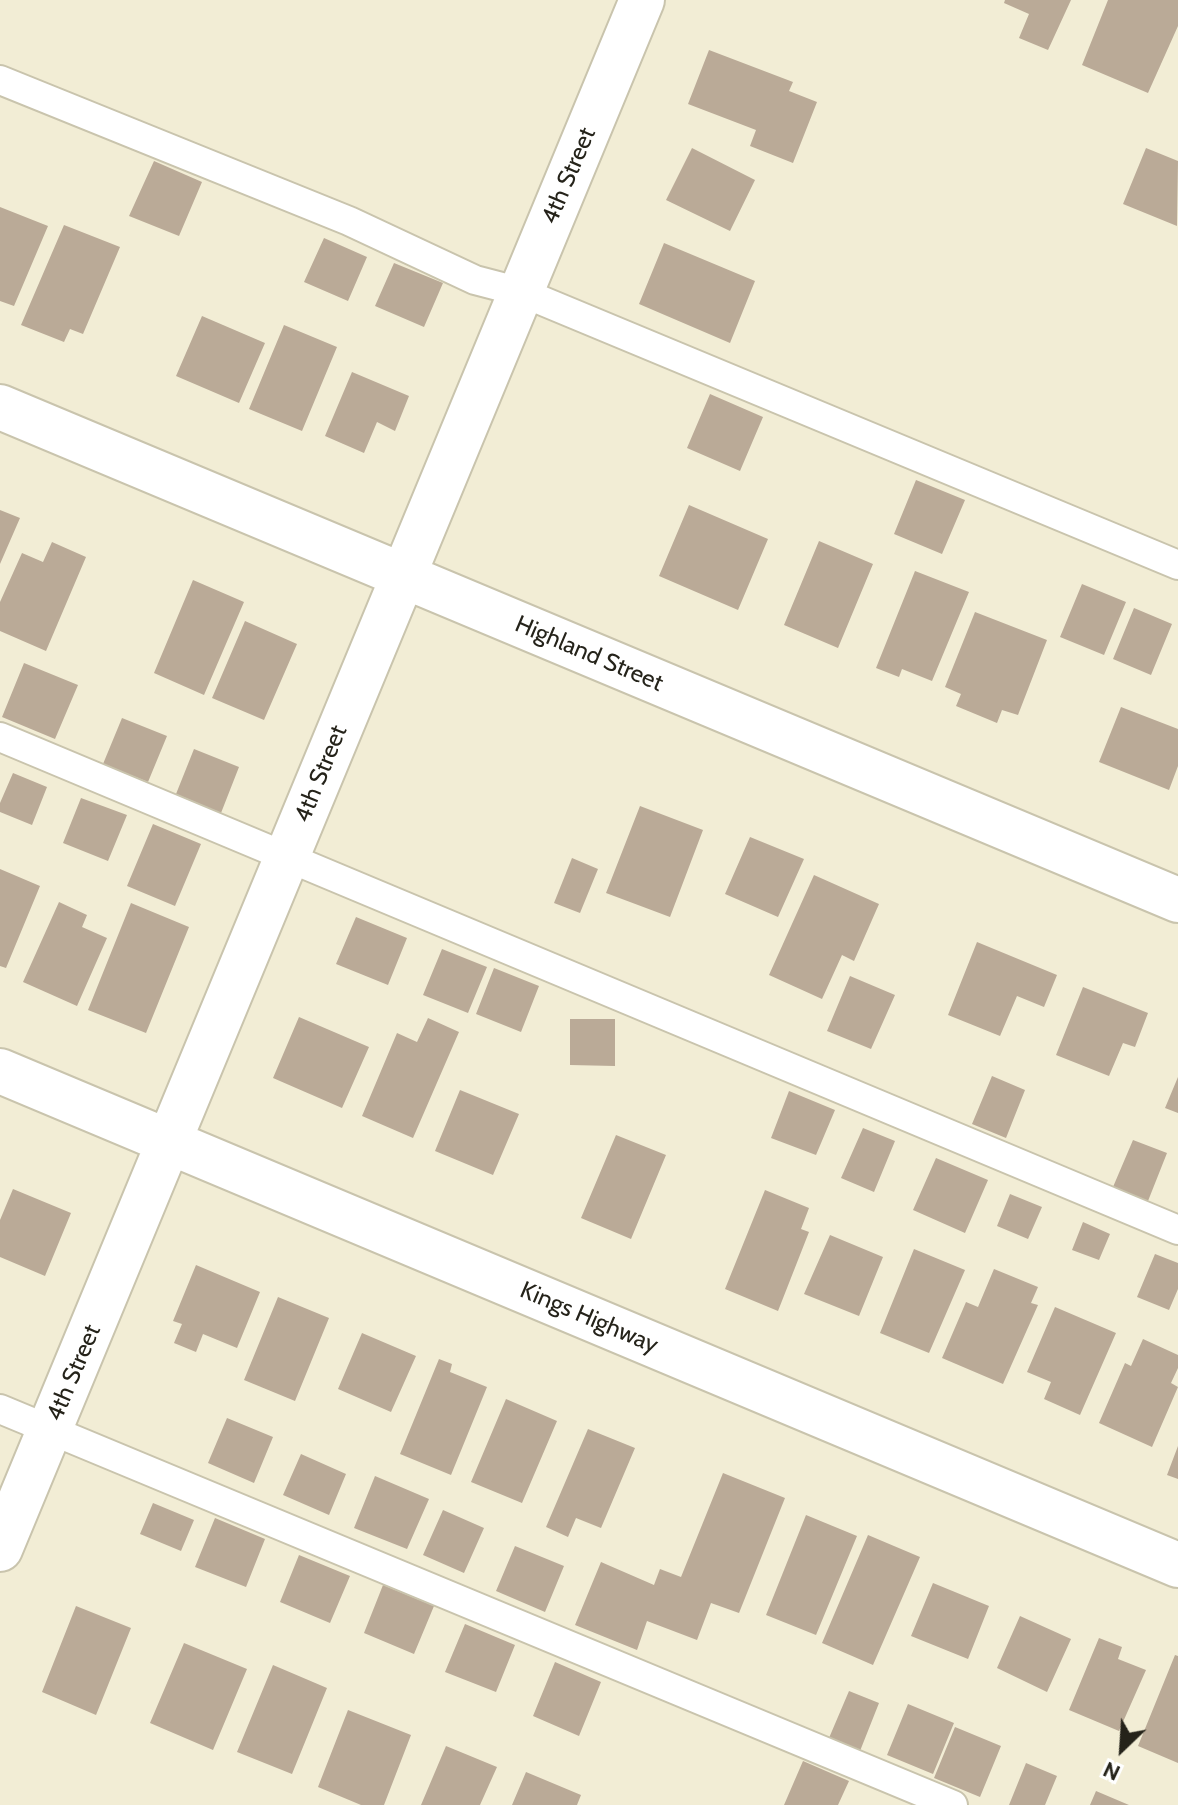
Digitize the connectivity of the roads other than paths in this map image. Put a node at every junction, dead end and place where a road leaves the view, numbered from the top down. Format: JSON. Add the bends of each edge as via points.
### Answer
{"nodes":[{"id":1,"x":642,"y":0,"type":"edge"},
{"id":2,"x":0,"y":80,"type":"edge"},
{"id":3,"x":521,"y":292,"type":"junction"},
{"id":4,"x":0,"y":407,"type":"edge"},
{"id":5,"x":1178,"y":565,"type":"edge"},
{"id":6,"x":403,"y":575,"type":"junction"},
{"id":7,"x":0,"y":737,"type":"edge"},
{"id":8,"x":287,"y":857,"type":"junction"},
{"id":9,"x":1178,"y":900,"type":"edge"},
{"id":10,"x":0,"y":1071,"type":"edge"},
{"id":11,"x":170,"y":1141,"type":"junction"},
{"id":12,"x":1178,"y":1230,"type":"edge"},
{"id":13,"x":0,"y":1409,"type":"edge"},
{"id":14,"x":50,"y":1430,"type":"junction"},
{"id":15,"x":0,"y":1549,"type":"edge"},
{"id":16,"x":1178,"y":1565,"type":"edge"},
{"id":17,"x":953,"y":1805,"type":"edge"}],
"edges":[{"from":1,"to":3,"type":"street","name":"4th Street"},
{"from":2,"to":3,"type":"lane","via":[[349,221],[475,280]]},
{"from":3,"to":5,"type":"lane"},
{"from":3,"to":6,"type":"street","name":"4th Street"},
{"from":4,"to":6,"type":"street","name":"Highland Street"},
{"from":6,"to":8,"type":"street","name":"4th Street"},
{"from":6,"to":9,"type":"street","name":"Highland Street"},
{"from":7,"to":8,"type":"lane"},
{"from":8,"to":11,"type":"street","name":"4th Street"},
{"from":8,"to":12,"type":"lane"},
{"from":10,"to":11,"type":"street","name":"Kings Highway"},
{"from":11,"to":14,"type":"street","name":"4th Street"},
{"from":11,"to":16,"type":"street","name":"Kings Highway"},
{"from":13,"to":14,"type":"lane"},
{"from":14,"to":15,"type":"street","name":"4th Street"},
{"from":14,"to":17,"type":"lane"}]}
